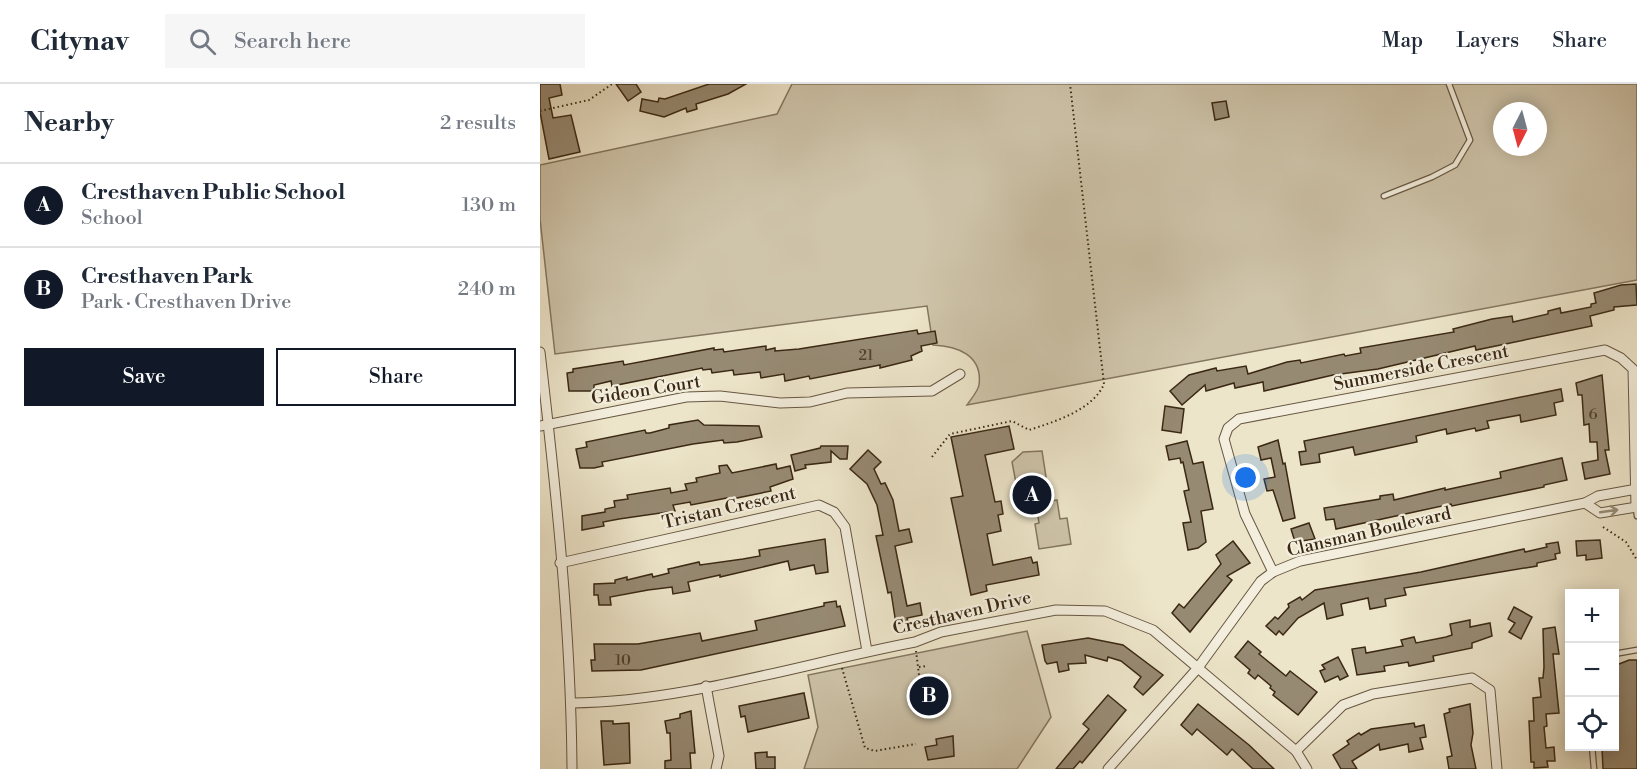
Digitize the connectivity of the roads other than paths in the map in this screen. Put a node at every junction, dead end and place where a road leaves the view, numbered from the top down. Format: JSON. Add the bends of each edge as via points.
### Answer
{"nodes":[{"id":1,"x":1449,"y":84,"type":"edge"},
{"id":2,"x":1384,"y":196,"type":"dead end"},
{"id":3,"x":540,"y":352,"type":"edge"},
{"id":4,"x":960,"y":374,"type":"dead end"},
{"id":5,"x":544,"y":425,"type":"edge"},
{"id":6,"x":1636,"y":489,"type":"edge"},
{"id":7,"x":1585,"y":504,"type":"junction"},
{"id":8,"x":1637,"y":507,"type":"edge"},
{"id":9,"x":1637,"y":516,"type":"edge"},
{"id":10,"x":560,"y":563,"type":"junction"},
{"id":11,"x":1273,"y":572,"type":"junction"},
{"id":12,"x":867,"y":651,"type":"junction"},
{"id":13,"x":1637,"y":651,"type":"edge"},
{"id":14,"x":1619,"y":653,"type":"edge"},
{"id":15,"x":1197,"y":669,"type":"junction"},
{"id":16,"x":706,"y":686,"type":"junction"},
{"id":17,"x":572,"y":703,"type":"junction"},
{"id":18,"x":1296,"y":751,"type":"junction"},
{"id":19,"x":1592,"y":751,"type":"edge"},
{"id":20,"x":572,"y":769,"type":"edge"},
{"id":21,"x":716,"y":769,"type":"edge"},
{"id":22,"x":1107,"y":769,"type":"edge"},
{"id":23,"x":1307,"y":769,"type":"edge"},
{"id":24,"x":1497,"y":769,"type":"edge"},
{"id":25,"x":1594,"y":769,"type":"edge"}],
"edges":[{"from":1,"to":2,"type":"lane","via":[[1470,140],[1455,165]]},
{"from":3,"to":5,"type":"street"},
{"from":4,"to":5,"type":"street","name":"Gideon Court","via":[[932,391],[847,393],[810,402],[780,403],[720,396],[686,397]]},
{"from":5,"to":10,"type":"street"},
{"from":6,"to":7,"type":"street","name":"Clansman Boulevard","via":[[1598,496]]},
{"from":6,"to":8,"type":"street","name":"Summerside Crescent"},
{"from":6,"to":11,"type":"street","name":"Summerside Crescent","via":[[1634,369],[1605,350],[1239,420],[1228,428],[1224,439],[1245,514]]},
{"from":7,"to":8,"type":"street","name":"Clansman Boulevard","one_way":true,"via":[[1600,513]]},
{"from":7,"to":11,"type":"street","name":"Clansman Boulevard","via":[[1300,561]]},
{"from":8,"to":9,"type":"lane"},
{"from":10,"to":12,"type":"street","name":"Tristan Crescent","via":[[819,504],[834,512],[844,527]]},
{"from":10,"to":17,"type":"street"},
{"from":11,"to":15,"type":"street","name":"Clansman Boulevard","via":[[1260,581]]},
{"from":12,"to":15,"type":"street","name":"Cresthaven Drive","via":[[1056,610],[1106,611],[1153,630]]},
{"from":12,"to":16,"type":"street","name":"Cresthaven Drive"},
{"from":13,"to":14,"type":"lane"},
{"from":15,"to":18,"type":"street","name":"Cresthaven Drive"},
{"from":15,"to":22,"type":"street","name":"Clansman Boulevard"},
{"from":16,"to":17,"type":"street","name":"Cresthaven Drive"},
{"from":16,"to":21,"type":"street","via":[[719,756]]},
{"from":17,"to":20,"type":"street"},
{"from":18,"to":23,"type":"street","name":"Cresthaven Drive"},
{"from":18,"to":24,"type":"street","via":[[1343,705],[1373,694],[1472,678],[1490,690]]},
{"from":19,"to":25,"type":"lane"}]}
